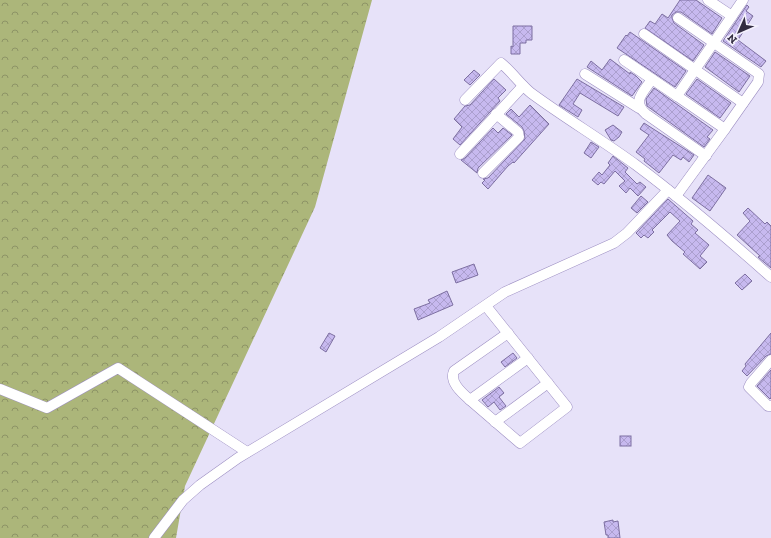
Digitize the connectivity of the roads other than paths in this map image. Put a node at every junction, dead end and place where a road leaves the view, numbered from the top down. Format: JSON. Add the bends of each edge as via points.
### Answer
{"nodes":[{"id":1,"x":708,"y":0,"type":"edge"},
{"id":2,"x":743,"y":0,"type":"edge"},
{"id":3,"x":732,"y":16,"type":"junction"},
{"id":4,"x":678,"y":18,"type":"dead end"},
{"id":5,"x":644,"y":34,"type":"dead end"},
{"id":6,"x":714,"y":42,"type":"junction"},
{"id":7,"x":624,"y":60,"type":"dead end"},
{"id":8,"x":696,"y":69,"type":"junction"},
{"id":9,"x":585,"y":74,"type":"dead end"},
{"id":10,"x":652,"y":79,"type":"junction"},
{"id":11,"x":523,"y":86,"type":"junction"},
{"id":12,"x":677,"y":96,"type":"junction"},
{"id":13,"x":465,"y":100,"type":"dead end"},
{"id":14,"x":742,"y":103,"type":"junction"},
{"id":15,"x":640,"y":108,"type":"junction"},
{"id":16,"x":496,"y":114,"type":"junction"},
{"id":17,"x":725,"y":129,"type":"junction"},
{"id":18,"x":460,"y":154,"type":"dead end"},
{"id":19,"x":706,"y":156,"type":"junction"},
{"id":20,"x":483,"y":173,"type":"dead end"},
{"id":21,"x":668,"y":190,"type":"junction"},
{"id":22,"x":676,"y":196,"type":"junction"},
{"id":23,"x":771,"y":277,"type":"edge"},
{"id":24,"x":487,"y":305,"type":"junction"},
{"id":25,"x":508,"y":334,"type":"junction"},
{"id":26,"x":528,"y":358,"type":"junction"},
{"id":27,"x":771,"y":360,"type":"edge"},
{"id":28,"x":548,"y":383,"type":"junction"},
{"id":29,"x":0,"y":389,"type":"edge"},
{"id":30,"x":470,"y":400,"type":"junction"},
{"id":31,"x":771,"y":406,"type":"edge"},
{"id":32,"x":495,"y":422,"type":"junction"},
{"id":33,"x":247,"y":452,"type":"junction"},
{"id":34,"x":154,"y":538,"type":"edge"}],
"edges":[{"from":1,"to":3,"type":"street"},
{"from":2,"to":3,"type":"street"},
{"from":3,"to":6,"type":"street"},
{"from":4,"to":6,"type":"street"},
{"from":5,"to":8,"type":"street"},
{"from":6,"to":8,"type":"street"},
{"from":6,"to":14,"type":"street","via":[[759,74],[758,82]]},
{"from":7,"to":10,"type":"street"},
{"from":8,"to":12,"type":"street"},
{"from":8,"to":14,"type":"street"},
{"from":9,"to":15,"type":"street"},
{"from":10,"to":12,"type":"street"},
{"from":10,"to":15,"type":"street","via":[[639,98]]},
{"from":11,"to":13,"type":"street","via":[[500,63]]},
{"from":11,"to":16,"type":"street"},
{"from":11,"to":21,"type":"street","via":[[606,143]]},
{"from":12,"to":17,"type":"street"},
{"from":14,"to":17,"type":"street"},
{"from":15,"to":19,"type":"street"},
{"from":16,"to":18,"type":"street"},
{"from":16,"to":20,"type":"street","via":[[518,132],[519,137]]},
{"from":17,"to":19,"type":"street"},
{"from":19,"to":22,"type":"street"},
{"from":21,"to":22,"type":"street"},
{"from":21,"to":24,"type":"street","via":[[614,243],[505,292]]},
{"from":22,"to":23,"type":"street"},
{"from":24,"to":25,"type":"street"},
{"from":24,"to":33,"type":"street","via":[[439,337]]},
{"from":25,"to":26,"type":"street"},
{"from":25,"to":30,"type":"street","via":[[454,371],[452,376],[455,384]]},
{"from":26,"to":28,"type":"street"},
{"from":26,"to":30,"type":"street"},
{"from":27,"to":31,"type":"street","via":[[749,387]]},
{"from":28,"to":32,"type":"street"},
{"from":28,"to":32,"type":"street","via":[[567,407],[520,443]]},
{"from":29,"to":33,"type":"street","via":[[47,408],[118,368]]},
{"from":30,"to":32,"type":"street"},
{"from":33,"to":34,"type":"street","via":[[183,500]]}]}
